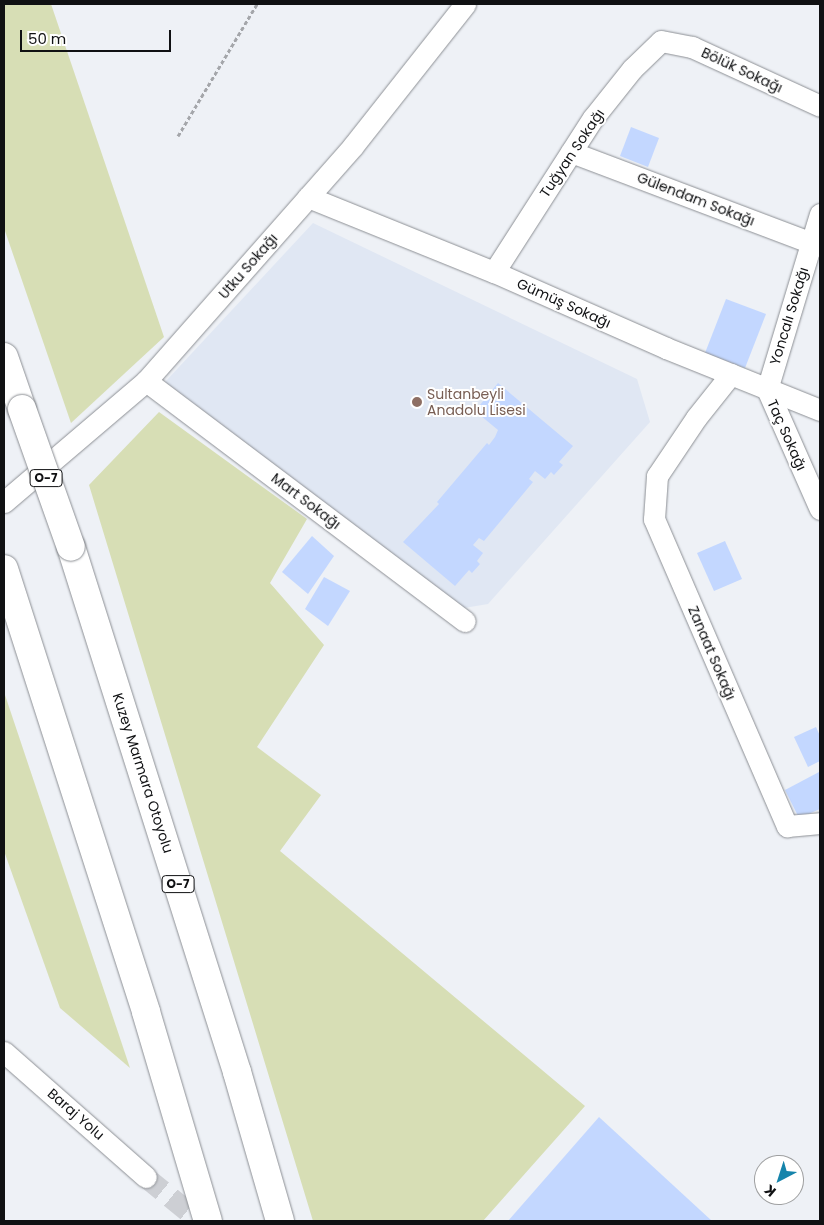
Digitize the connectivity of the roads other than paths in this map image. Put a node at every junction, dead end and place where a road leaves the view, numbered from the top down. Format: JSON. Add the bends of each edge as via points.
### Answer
{"nodes":[{"id":1,"x":466,"y":4,"type":"edge"},
{"id":2,"x":661,"y":41,"type":"joint"},
{"id":3,"x":820,"y":106,"type":"edge"},
{"id":4,"x":571,"y":152,"type":"junction"},
{"id":5,"x":308,"y":197,"type":"junction"},
{"id":6,"x":820,"y":214,"type":"edge"},
{"id":7,"x":816,"y":244,"type":"edge"},
{"id":8,"x":494,"y":272,"type":"junction"},
{"id":9,"x":4,"y":357,"type":"edge"},
{"id":10,"x":731,"y":374,"type":"junction"},
{"id":11,"x":146,"y":381,"type":"junction"},
{"id":12,"x":767,"y":389,"type":"junction"},
{"id":13,"x":820,"y":410,"type":"edge"},
{"id":14,"x":4,"y":502,"type":"edge"},
{"id":15,"x":820,"y":509,"type":"edge"},
{"id":16,"x":6,"y":578,"type":"edge"},
{"id":17,"x":466,"y":621,"type":"dead end"},
{"id":18,"x":820,"y":822,"type":"edge"},
{"id":19,"x":4,"y":1052,"type":"edge"},
{"id":20,"x":146,"y":1177,"type":"tunnel mouth"},
{"id":21,"x":208,"y":1221,"type":"edge"},
{"id":22,"x":280,"y":1221,"type":"edge"}],
"edges":[{"from":1,"to":5,"type":"street","name":"Utku Sokağı","via":[[353,146]]},
{"from":2,"to":3,"type":"street","name":"Bölük Sokağı","via":[[692,47]]},
{"from":2,"to":4,"type":"street","name":"Tuğyan Sokağı","via":[[632,69]]},
{"from":4,"to":7,"type":"street","name":"Gülendam Sokağı"},
{"from":4,"to":8,"type":"street","name":"Tuğyan Sokağı"},
{"from":5,"to":8,"type":"street","name":"Gümüş Sokağı"},
{"from":5,"to":11,"type":"street","name":"Utku Sokağı"},
{"from":6,"to":7,"type":"street","name":"Yoncalı Sokağı"},
{"from":7,"to":12,"type":"street","name":"Yoncalı Sokağı"},
{"from":8,"to":10,"type":"street","name":"Gümüş Sokağı"},
{"from":9,"to":22,"type":"highway","name":"Kuzey Marmara Otoyolu","number":"O-7","bridge":true,"via":[[71,548],[238,1072]]},
{"from":10,"to":12,"type":"street","name":"Gümüş Sokağı"},
{"from":10,"to":18,"type":"street","name":"Zanaat Sokağı","via":[[657,476],[654,519],[787,826]]},
{"from":11,"to":14,"type":"street","name":"Utku Sokağı"},
{"from":11,"to":17,"type":"street","name":"Mart Sokağı"},
{"from":12,"to":13,"type":"street","name":"Gümüş Sokağı"},
{"from":12,"to":15,"type":"street","name":"Taç Sokağı"},
{"from":16,"to":21,"type":"highway","via":[[146,1012]]},
{"from":19,"to":20,"type":"street","name":"Baraj Yolu"}]}
